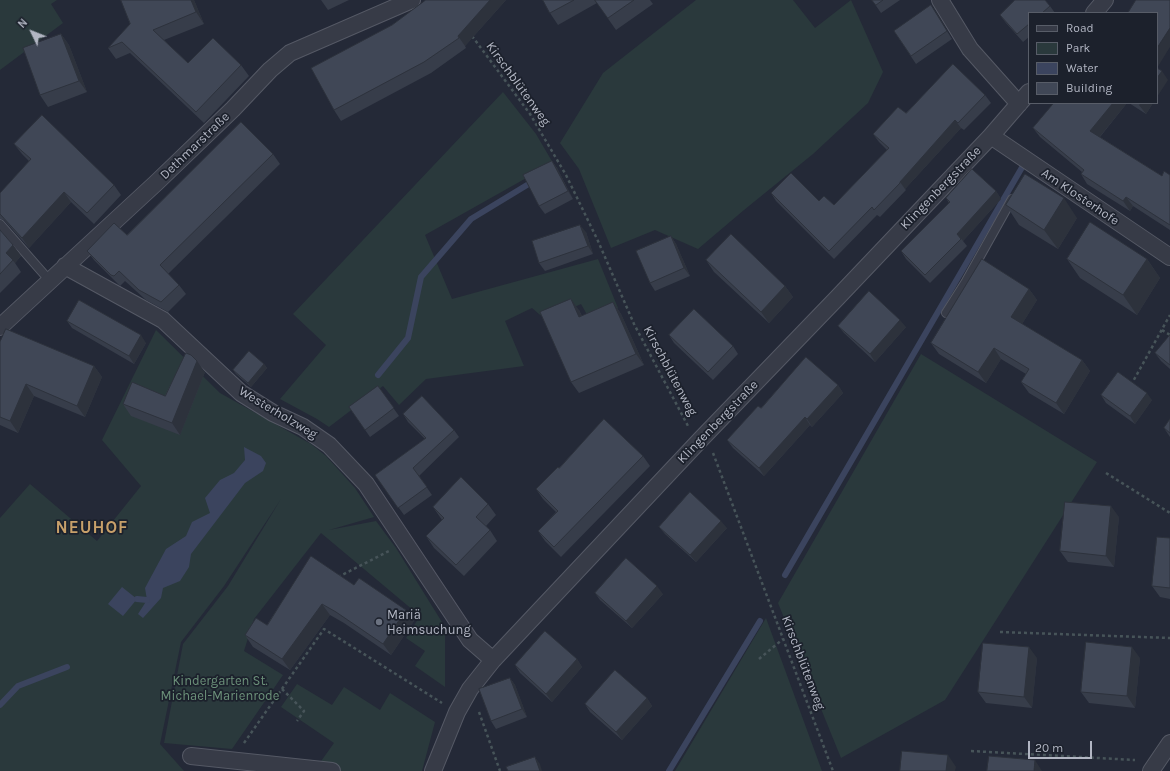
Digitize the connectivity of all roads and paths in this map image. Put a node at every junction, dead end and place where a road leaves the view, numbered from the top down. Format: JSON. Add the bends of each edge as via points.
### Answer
{"nodes":[{"id":1,"x":412,"y":0,"type":"edge"},
{"id":2,"x":940,"y":0,"type":"edge"},
{"id":3,"x":1105,"y":0,"type":"edge"},
{"id":4,"x":1095,"y":12,"type":"edge"},
{"id":5,"x":468,"y":32,"type":"edge"},
{"id":6,"x":1024,"y":98,"type":"edge"},
{"id":7,"x":991,"y":136,"type":"junction"},
{"id":8,"x":1017,"y":190,"type":"edge"},
{"id":9,"x":0,"y":224,"type":"edge"},
{"id":10,"x":1170,"y":257,"type":"edge"},
{"id":11,"x":65,"y":266,"type":"junction"},
{"id":12,"x":50,"y":281,"type":"junction"},
{"id":13,"x":946,"y":313,"type":"dead end"},
{"id":14,"x":1170,"y":315,"type":"edge"},
{"id":15,"x":0,"y":327,"type":"edge"},
{"id":16,"x":1162,"y":330,"type":"junction"},
{"id":17,"x":1170,"y":335,"type":"edge"},
{"id":18,"x":1131,"y":385,"type":"edge"},
{"id":19,"x":701,"y":439,"type":"junction"},
{"id":20,"x":1106,"y":473,"type":"dead end"},
{"id":21,"x":1170,"y":512,"type":"edge"},
{"id":22,"x":405,"y":542,"type":"junction"},
{"id":23,"x":335,"y":578,"type":"edge"},
{"id":24,"x":1000,"y":632,"type":"dead end"},
{"id":25,"x":1170,"y":638,"type":"edge"},
{"id":26,"x":783,"y":639,"type":"junction"},
{"id":27,"x":759,"y":659,"type":"dead end"},
{"id":28,"x":493,"y":660,"type":"junction"},
{"id":29,"x":282,"y":689,"type":"junction"},
{"id":30,"x":470,"y":689,"type":"junction"},
{"id":31,"x":457,"y":712,"type":"junction"},
{"id":32,"x":298,"y":721,"type":"dead end"},
{"id":33,"x":1170,"y":743,"type":"edge"},
{"id":34,"x":971,"y":751,"type":"dead end"},
{"id":35,"x":192,"y":756,"type":"dead end"},
{"id":36,"x":233,"y":760,"type":"junction"},
{"id":37,"x":1154,"y":766,"type":"edge"},
{"id":38,"x":332,"y":771,"type":"edge"},
{"id":39,"x":433,"y":771,"type":"edge"},
{"id":40,"x":500,"y":771,"type":"edge"},
{"id":41,"x":833,"y":771,"type":"edge"}],
"edges":[{"from":1,"to":11,"type":"street","name":"Dethmarstraße","via":[[290,53],[156,183]]},
{"from":2,"to":6,"type":"street","via":[[970,49]]},
{"from":3,"to":4,"type":"street"},
{"from":5,"to":19,"type":"path","name":"Kirschblütenweg","via":[[530,114],[566,175],[634,324],[691,431]]},
{"from":6,"to":7,"type":"street","name":"Klingenbergstraße"},
{"from":7,"to":10,"type":"street","name":"Am Klosterhofe","via":[[1030,167]]},
{"from":7,"to":19,"type":"street","name":"Klingenbergstraße"},
{"from":8,"to":13,"type":"lane"},
{"from":9,"to":12,"type":"lane"},
{"from":11,"to":12,"type":"street","name":"Dethmarstraße"},
{"from":11,"to":22,"type":"street","name":"Westerholzweg","via":[[163,320],[241,393],[273,413],[303,427],[329,445],[366,484]]},
{"from":12,"to":15,"type":"street","name":"Dethmarstraße"},
{"from":14,"to":16,"type":"path"},
{"from":16,"to":17,"type":"path"},
{"from":16,"to":18,"type":"path"},
{"from":19,"to":26,"type":"path","name":"Kirschblütenweg","via":[[711,446]]},
{"from":19,"to":28,"type":"street","name":"Klingenbergstraße"},
{"from":20,"to":21,"type":"path"},
{"from":22,"to":23,"type":"path"},
{"from":22,"to":28,"type":"street","name":"Westerholzweg","via":[[470,640]]},
{"from":24,"to":25,"type":"path"},
{"from":26,"to":27,"type":"path"},
{"from":26,"to":41,"type":"path","name":"Kirschblütenweg"},
{"from":28,"to":30,"type":"street","name":"Klingenbergstraße"},
{"from":29,"to":31,"type":"path","via":[[324,629]]},
{"from":29,"to":32,"type":"path","via":[[304,711]]},
{"from":29,"to":36,"type":"path"},
{"from":30,"to":31,"type":"street","name":"Klingenbergstraße"},
{"from":30,"to":40,"type":"path"},
{"from":31,"to":39,"type":"street","name":"Klingenbergstraße"},
{"from":33,"to":37,"type":"street"},
{"from":34,"to":37,"type":"path"},
{"from":35,"to":36,"type":"street"},
{"from":36,"to":38,"type":"street"}]}
